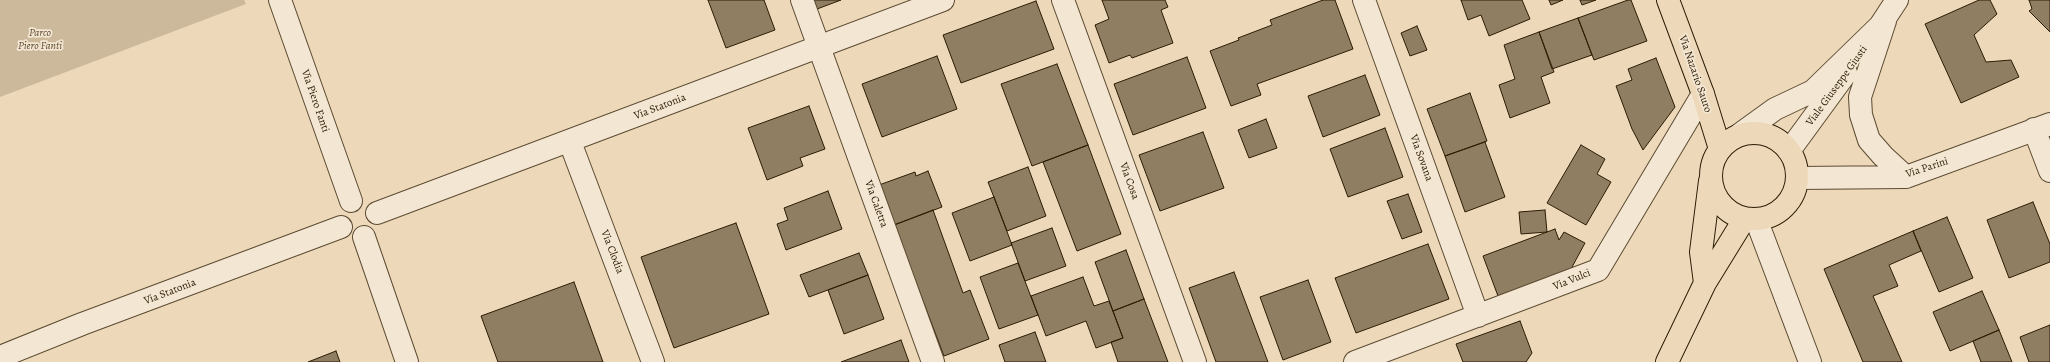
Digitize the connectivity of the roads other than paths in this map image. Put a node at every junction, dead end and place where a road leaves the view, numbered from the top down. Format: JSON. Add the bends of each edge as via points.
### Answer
{"nodes":[{"id":1,"x":280,"y":0,"type":"edge"},
{"id":2,"x":802,"y":0,"type":"edge"},
{"id":3,"x":942,"y":0,"type":"edge"},
{"id":4,"x":1063,"y":0,"type":"edge"},
{"id":5,"x":1364,"y":0,"type":"edge"},
{"id":6,"x":1668,"y":0,"type":"edge"},
{"id":7,"x":1897,"y":0,"type":"edge"},
{"id":8,"x":1885,"y":21,"type":"junction"},
{"id":9,"x":820,"y":47,"type":"junction"},
{"id":10,"x":1703,"y":94,"type":"junction"},
{"id":11,"x":2042,"y":127,"type":"edge"},
{"id":12,"x":1739,"y":135,"type":"junction"},
{"id":13,"x":570,"y":142,"type":"junction"},
{"id":14,"x":1720,"y":149,"type":"junction"},
{"id":15,"x":1789,"y":151,"type":"junction"},
{"id":16,"x":2050,"y":171,"type":"edge"},
{"id":17,"x":1906,"y":177,"type":"junction"},
{"id":18,"x":1710,"y":178,"type":"junction"},
{"id":19,"x":1797,"y":178,"type":"junction"},
{"id":20,"x":351,"y":201,"type":"junction"},
{"id":21,"x":377,"y":213,"type":"junction"},
{"id":22,"x":1750,"y":219,"type":"junction"},
{"id":23,"x":341,"y":227,"type":"junction"},
{"id":24,"x":364,"y":238,"type":"junction"},
{"id":25,"x":1705,"y":283,"type":"junction"},
{"id":26,"x":1478,"y":316,"type":"junction"},
{"id":27,"x":0,"y":357,"type":"edge"},
{"id":28,"x":407,"y":362,"type":"edge"},
{"id":29,"x":653,"y":362,"type":"edge"},
{"id":30,"x":933,"y":362,"type":"edge"},
{"id":31,"x":1195,"y":362,"type":"edge"},
{"id":32,"x":1355,"y":362,"type":"edge"},
{"id":33,"x":1667,"y":362,"type":"edge"},
{"id":34,"x":1810,"y":362,"type":"edge"}],
"edges":[{"from":1,"to":20,"type":"street","name":"Via Piero Fanti"},
{"from":2,"to":9,"type":"street","name":"Via Caletra"},
{"from":3,"to":9,"type":"street","name":"Via Statonia"},
{"from":4,"to":31,"type":"street","name":"Via Cosa"},
{"from":5,"to":26,"type":"street","name":"Via Sovana"},
{"from":6,"to":10,"type":"main road","name":"Via Nazario Sauro"},
{"from":7,"to":8,"type":"street","name":"Viale Giuseppe Giusti"},
{"from":8,"to":12,"type":"street","name":"Viale Giuseppe Giusti","via":[[1813,91],[1775,109]]},
{"from":8,"to":15,"type":"street","name":"Viale Giuseppe Giusti"},
{"from":8,"to":17,"type":"street","via":[[1860,97],[1861,115],[1869,140]]},
{"from":9,"to":13,"type":"street","name":"Via Statonia"},
{"from":9,"to":30,"type":"street","name":"Via Caletra"},
{"from":10,"to":14,"type":"main road","name":"Via Nazario Sauro"},
{"from":10,"to":26,"type":"street","name":"Via Vulci","via":[[1598,270]]},
{"from":11,"to":16,"type":"street"},
{"from":11,"to":17,"type":"street","name":"Via Parini"},
{"from":12,"to":14,"type":"main road","name":"Viale Giuseppe Giusti"},
{"from":12,"to":15,"type":"main road","via":[[1767,134]]},
{"from":13,"to":21,"type":"street","name":"Via Statonia"},
{"from":13,"to":29,"type":"street","name":"Via Clodia"},
{"from":14,"to":18,"type":"main road","name":"Viale Giuseppe Giusti","via":[[1711,168]]},
{"from":15,"to":19,"type":"main road","via":[[1795,164]]},
{"from":17,"to":19,"type":"street","name":"Via Parini"},
{"from":18,"to":22,"type":"main road","via":[[1712,190],[1725,208]]},
{"from":18,"to":25,"type":"main road","name":"Viale Giuseppe Giusti","via":[[1701,252]]},
{"from":19,"to":22,"type":"main road","via":[[1795,189],[1784,207],[1776,213]]},
{"from":20,"to":21,"type":"street","via":[[364,200],[370,203]]},
{"from":20,"to":23,"type":"street","via":[[342,209]]},
{"from":21,"to":24,"type":"street","via":[[378,219],[374,230]]},
{"from":22,"to":25,"type":"main road"},
{"from":22,"to":34,"type":"street"},
{"from":23,"to":24,"type":"street","via":[[353,238]]},
{"from":23,"to":27,"type":"street","name":"Via Statonia"},
{"from":24,"to":28,"type":"street"},
{"from":25,"to":33,"type":"main road"},
{"from":26,"to":32,"type":"street","name":"Via Vulci"}]}
